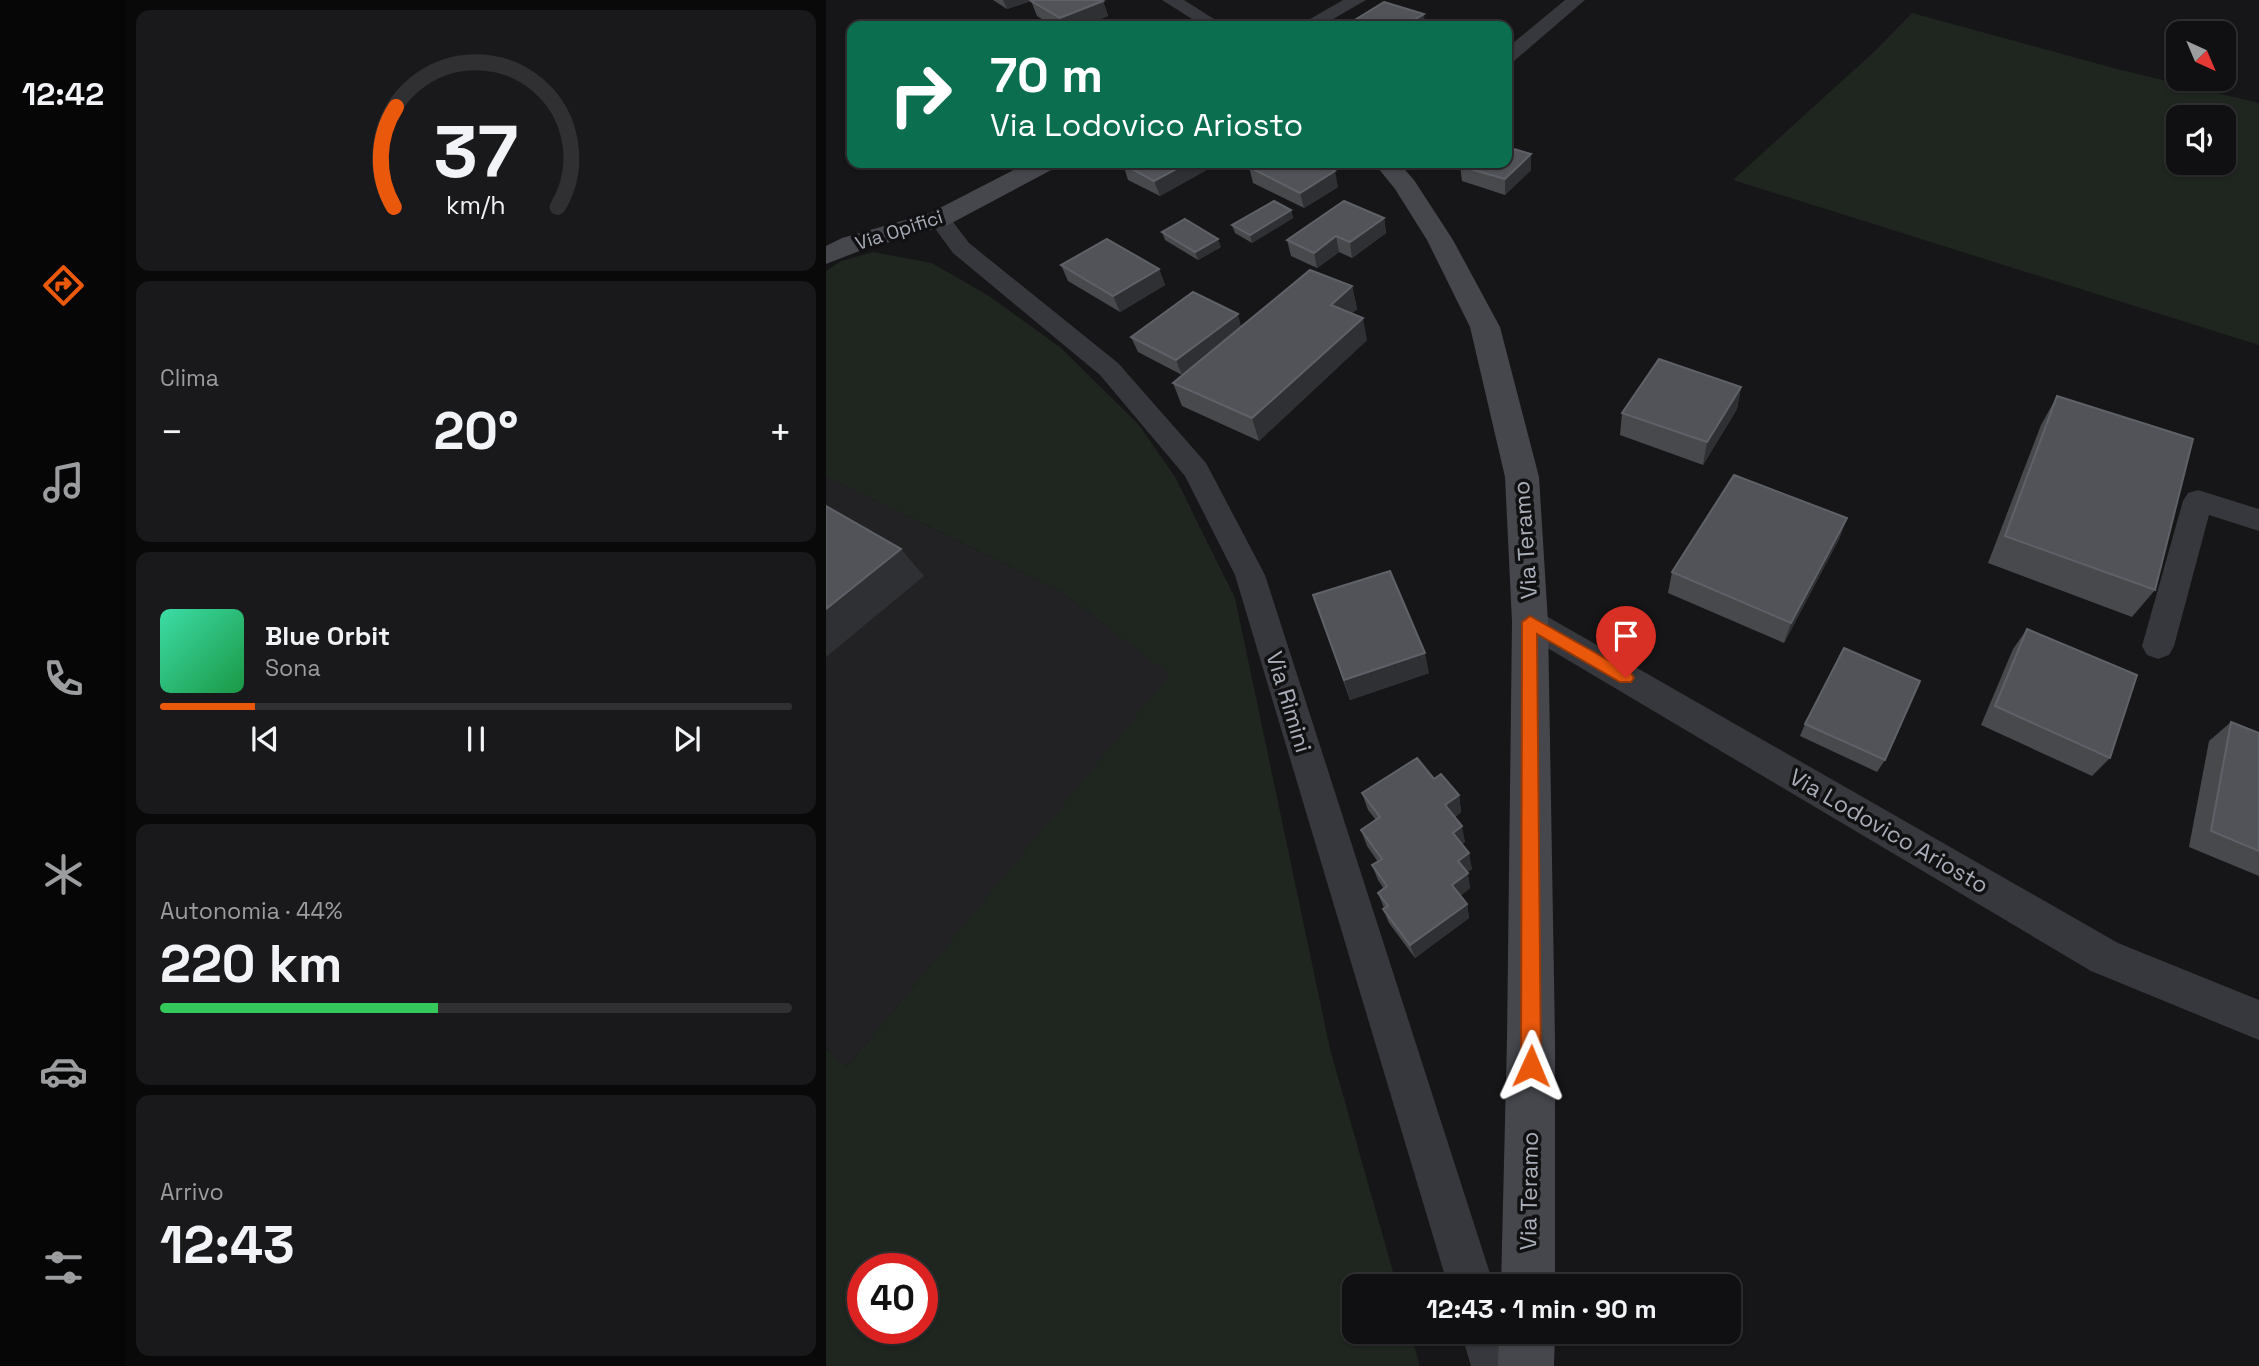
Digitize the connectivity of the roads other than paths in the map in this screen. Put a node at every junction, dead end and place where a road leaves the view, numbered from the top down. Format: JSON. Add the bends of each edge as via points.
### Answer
{"nodes":[{"id":1,"x":1171,"y":0,"type":"edge"},
{"id":2,"x":1357,"y":0,"type":"edge"},
{"id":3,"x":1576,"y":0,"type":"edge"},
{"id":4,"x":1207,"y":21,"type":"edge"},
{"id":5,"x":1317,"y":21,"type":"edge"},
{"id":6,"x":1512,"y":53,"type":"edge"},
{"id":7,"x":1036,"y":168,"type":"edge"},
{"id":8,"x":1390,"y":168,"type":"edge"},
{"id":9,"x":939,"y":219,"type":"junction"},
{"id":10,"x":826,"y":256,"type":"edge"},
{"id":11,"x":2259,"y":520,"type":"edge"},
{"id":12,"x":1530,"y":622,"type":"junction"},
{"id":13,"x":2158,"y":646,"type":"dead end"},
{"id":14,"x":2259,"y":1020,"type":"edge"},
{"id":15,"x":1467,"y":1274,"type":"edge"},
{"id":16,"x":1528,"y":1274,"type":"edge"},
{"id":17,"x":1489,"y":1344,"type":"edge"},
{"id":18,"x":1527,"y":1344,"type":"edge"},
{"id":19,"x":1495,"y":1366,"type":"edge"},
{"id":20,"x":1526,"y":1366,"type":"edge"}],
"edges":[{"from":1,"to":4,"type":"street"},
{"from":2,"to":5,"type":"street"},
{"from":3,"to":6,"type":"street"},
{"from":7,"to":9,"type":"street","name":"Via Opifici"},
{"from":8,"to":12,"type":"street","name":"Via Teramo","via":[[1440,240],[1485,327],[1522,477]]},
{"from":9,"to":10,"type":"street","name":"Via Opifici"},
{"from":9,"to":15,"type":"street","name":"Via Rimini","via":[[961,248],[1109,369],[1196,470],[1250,575]]},
{"from":11,"to":13,"type":"street","via":[[2198,500]]},
{"from":12,"to":14,"type":"street","name":"Via Lodovico Ariosto","via":[[2105,957]]},
{"from":12,"to":16,"type":"street","name":"Via Teramo"},
{"from":17,"to":19,"type":"street"},
{"from":18,"to":20,"type":"street"}]}
